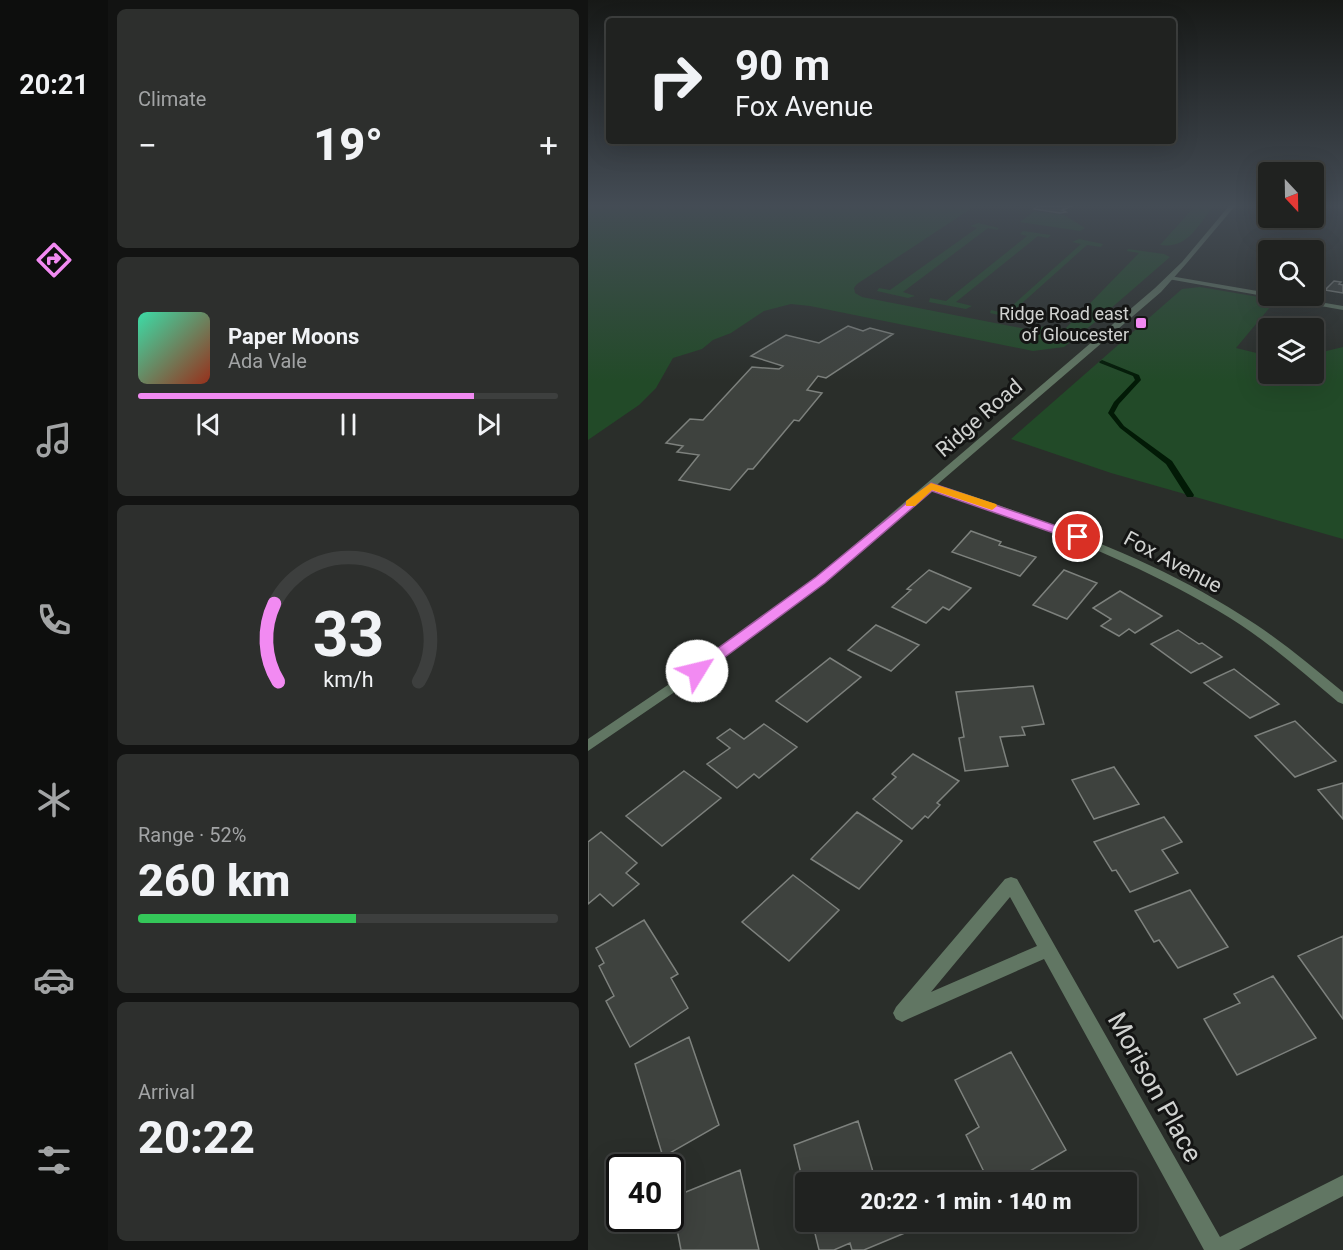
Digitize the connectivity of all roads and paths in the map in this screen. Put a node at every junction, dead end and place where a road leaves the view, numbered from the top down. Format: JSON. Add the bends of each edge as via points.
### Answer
{"nodes":[{"id":1,"x":1182,"y":264,"type":"edge"},
{"id":2,"x":1170,"y":278,"type":"junction"},
{"id":3,"x":1258,"y":293,"type":"edge"},
{"id":4,"x":1324,"y":305,"type":"edge"},
{"id":5,"x":1343,"y":308,"type":"edge"},
{"id":6,"x":931,"y":486,"type":"junction"},
{"id":7,"x":1343,"y":699,"type":"edge"},
{"id":8,"x":588,"y":746,"type":"edge"},
{"id":9,"x":1047,"y":950,"type":"junction"},
{"id":10,"x":1343,"y":1185,"type":"edge"},
{"id":11,"x":1216,"y":1250,"type":"edge"}],
"edges":[{"from":1,"to":2,"type":"street","name":"Ridge Road"},
{"from":2,"to":3,"type":"street"},
{"from":2,"to":6,"type":"street","name":"Ridge Road"},
{"from":4,"to":5,"type":"street"},
{"from":6,"to":7,"type":"street","name":"Fox Avenue","via":[[1127,558],[1235,617]]},
{"from":6,"to":8,"type":"street","name":"Ridge Road","via":[[820,580]]},
{"from":9,"to":9,"type":"street","name":"Morison Place","via":[[1011,884],[902,1013],[975,982]]},
{"from":9,"to":11,"type":"street","name":"Morison Place"},
{"from":10,"to":11,"type":"street"}]}
